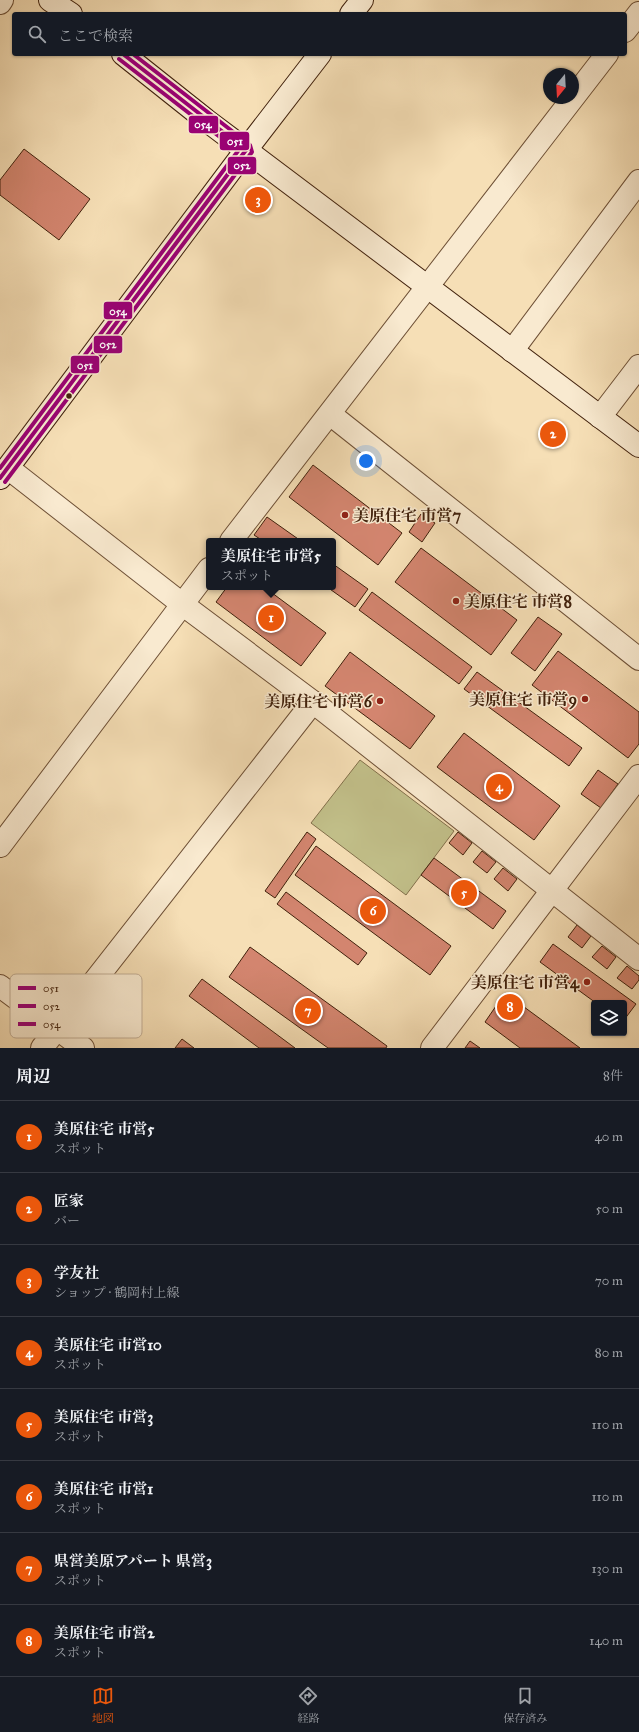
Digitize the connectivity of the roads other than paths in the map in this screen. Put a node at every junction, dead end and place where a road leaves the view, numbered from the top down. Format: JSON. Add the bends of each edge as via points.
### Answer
{"nodes":[{"id":1,"x":2,"y":0,"type":"edge"},
{"id":2,"x":50,"y":0,"type":"edge"},
{"id":3,"x":362,"y":0,"type":"edge"},
{"id":4,"x":0,"y":3,"type":"edge"},
{"id":5,"x":68,"y":12,"type":"edge"},
{"id":6,"x":353,"y":12,"type":"edge"},
{"id":7,"x":639,"y":13,"type":"edge"},
{"id":8,"x":627,"y":28,"type":"edge"},
{"id":9,"x":126,"y":56,"type":"edge"},
{"id":10,"x":318,"y":56,"type":"edge"},
{"id":11,"x":605,"y":56,"type":"edge"},
{"id":12,"x":246,"y":150,"type":"junction"},
{"id":13,"x":639,"y":181,"type":"edge"},
{"id":14,"x":427,"y":286,"type":"junction"},
{"id":15,"x":512,"y":351,"type":"junction"},
{"id":16,"x":639,"y":366,"type":"edge"},
{"id":17,"x":330,"y":414,"type":"junction"},
{"id":18,"x":600,"y":417,"type":"junction"},
{"id":19,"x":639,"y":446,"type":"edge"},
{"id":20,"x":4,"y":473,"type":"edge"},
{"id":21,"x":233,"y":538,"type":"edge"},
{"id":22,"x":206,"y":573,"type":"edge"},
{"id":23,"x":182,"y":604,"type":"junction"},
{"id":24,"x":639,"y":659,"type":"edge"},
{"id":25,"x":313,"y":702,"type":"junction"},
{"id":26,"x":639,"y":776,"type":"edge"},
{"id":27,"x":0,"y":846,"type":"edge"},
{"id":28,"x":552,"y":890,"type":"junction"},
{"id":29,"x":639,"y":959,"type":"edge"},
{"id":30,"x":99,"y":974,"type":"edge"},
{"id":31,"x":0,"y":986,"type":"edge"},
{"id":32,"x":10,"y":993,"type":"edge"},
{"id":33,"x":50,"y":1038,"type":"edge"},
{"id":34,"x":70,"y":1038,"type":"edge"},
{"id":35,"x":42,"y":1048,"type":"edge"},
{"id":36,"x":83,"y":1048,"type":"edge"},
{"id":37,"x":432,"y":1048,"type":"edge"}],
"edges":[{"from":1,"to":4,"type":"street"},
{"from":2,"to":5,"type":"street"},
{"from":3,"to":6,"type":"street"},
{"from":7,"to":8,"type":"street"},
{"from":9,"to":12,"type":"street"},
{"from":10,"to":12,"type":"street"},
{"from":11,"to":14,"type":"street"},
{"from":12,"to":14,"type":"street"},
{"from":12,"to":20,"type":"street"},
{"from":13,"to":15,"type":"street"},
{"from":14,"to":15,"type":"street"},
{"from":14,"to":17,"type":"street"},
{"from":15,"to":18,"type":"street"},
{"from":16,"to":18,"type":"street"},
{"from":17,"to":21,"type":"street"},
{"from":17,"to":24,"type":"street"},
{"from":18,"to":19,"type":"street"},
{"from":20,"to":23,"type":"street"},
{"from":22,"to":23,"type":"street"},
{"from":23,"to":25,"type":"street"},
{"from":23,"to":27,"type":"street"},
{"from":25,"to":28,"type":"street"},
{"from":25,"to":30,"type":"street"},
{"from":26,"to":28,"type":"street"},
{"from":28,"to":29,"type":"street"},
{"from":28,"to":37,"type":"street"},
{"from":31,"to":32,"type":"street"},
{"from":33,"to":35,"type":"street"},
{"from":34,"to":36,"type":"street"}]}
